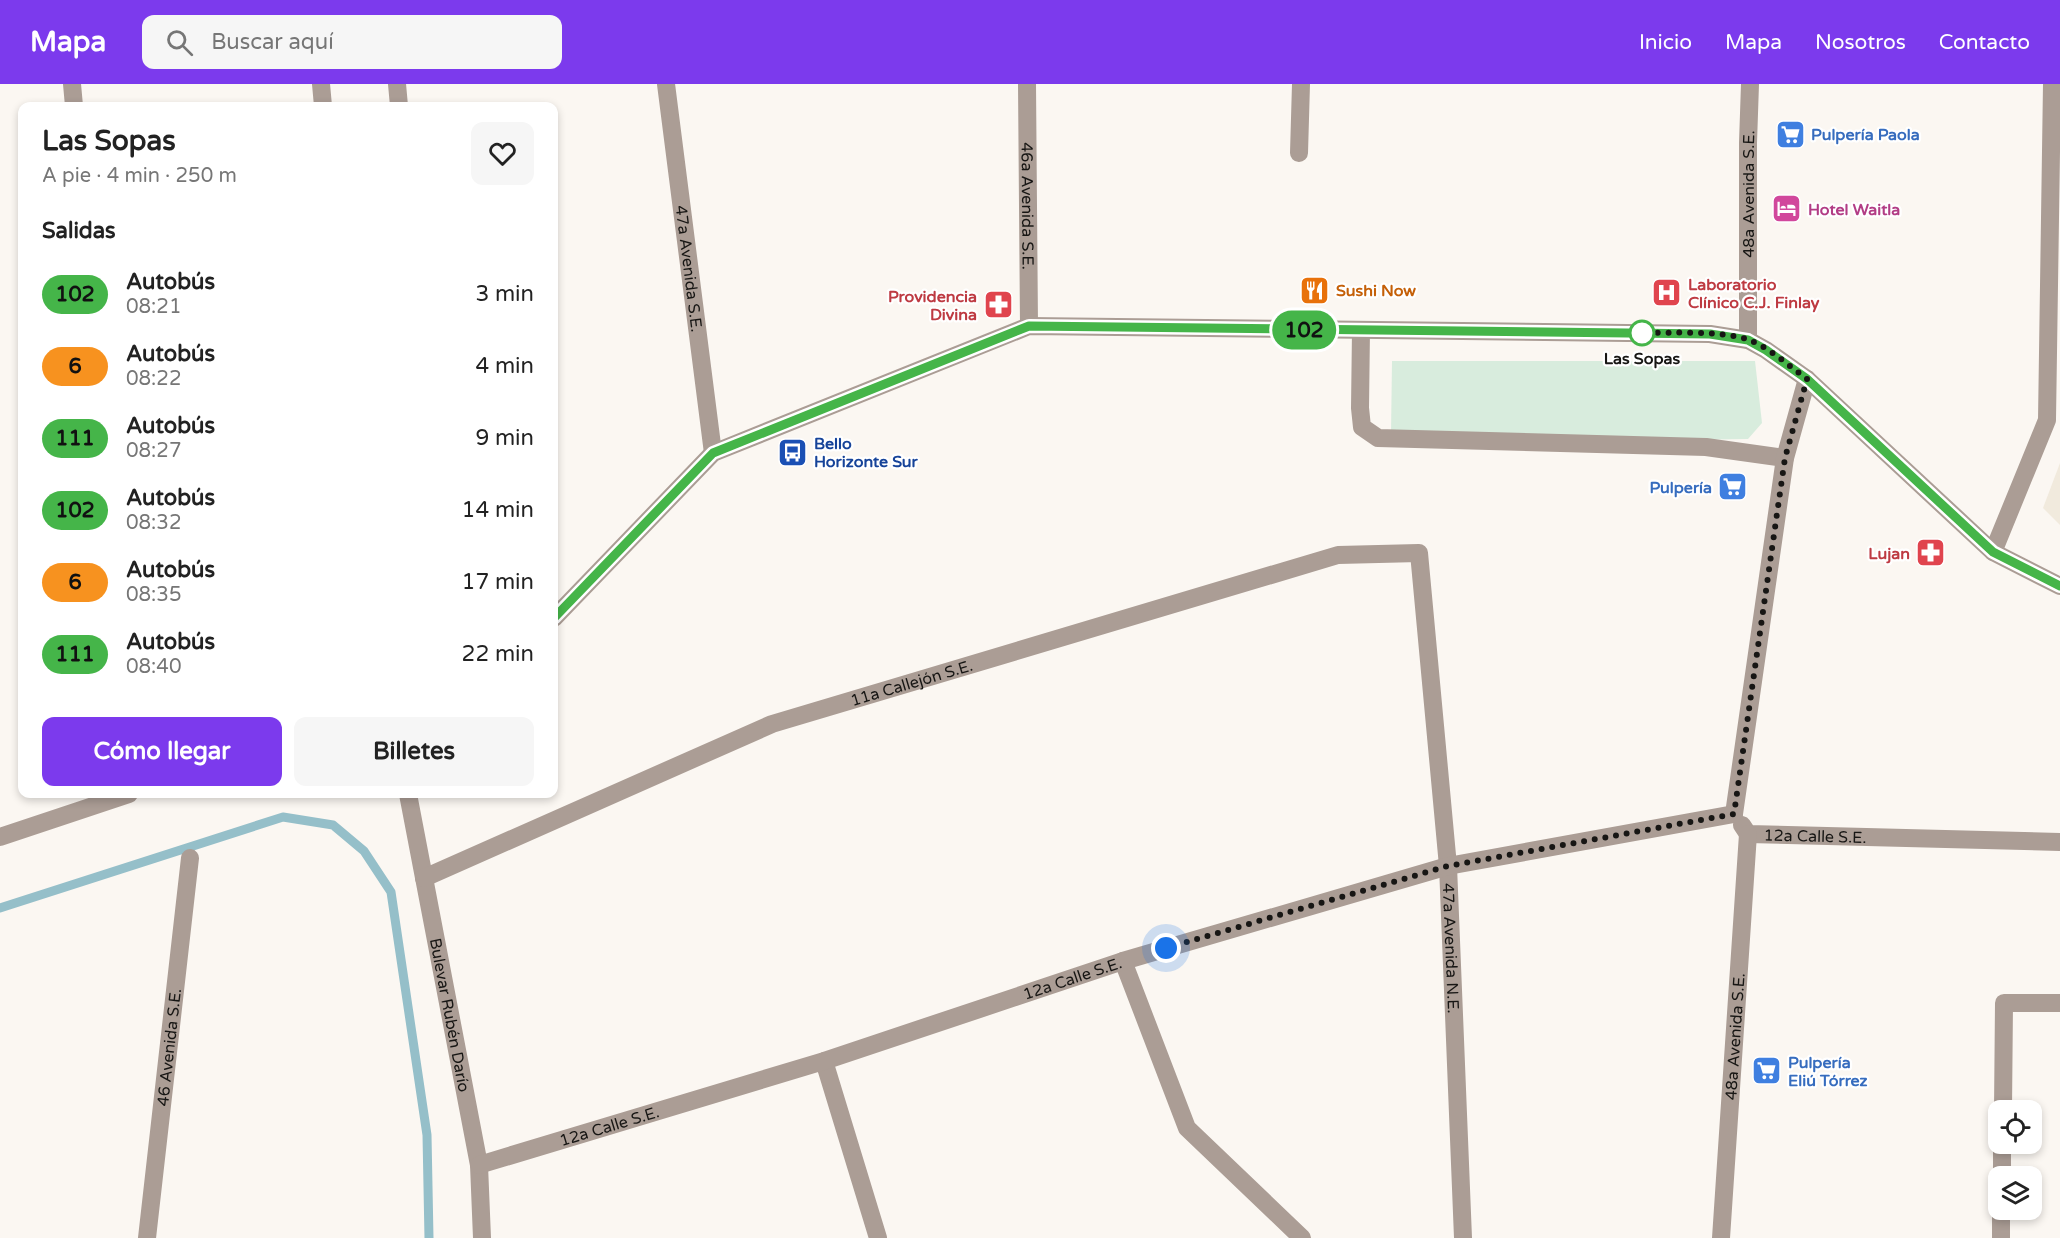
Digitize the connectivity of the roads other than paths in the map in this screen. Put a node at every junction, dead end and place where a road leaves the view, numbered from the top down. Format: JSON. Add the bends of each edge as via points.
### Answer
{"nodes":[{"id":1,"x":72,"y":84,"type":"edge"},
{"id":2,"x":321,"y":84,"type":"edge"},
{"id":3,"x":397,"y":84,"type":"edge"},
{"id":4,"x":666,"y":84,"type":"edge"},
{"id":5,"x":1027,"y":84,"type":"edge"},
{"id":6,"x":1301,"y":84,"type":"edge"},
{"id":7,"x":1750,"y":84,"type":"edge"},
{"id":8,"x":2052,"y":84,"type":"edge"},
{"id":9,"x":74,"y":102,"type":"edge"},
{"id":10,"x":323,"y":102,"type":"edge"},
{"id":11,"x":399,"y":102,"type":"edge"},
{"id":12,"x":1299,"y":153,"type":"dead end"},
{"id":13,"x":1029,"y":326,"type":"junction"},
{"id":14,"x":1361,"y":330,"type":"junction"},
{"id":15,"x":1748,"y":340,"type":"junction"},
{"id":16,"x":1807,"y":379,"type":"junction"},
{"id":17,"x":713,"y":453,"type":"junction"},
{"id":18,"x":1785,"y":458,"type":"junction"},
{"id":19,"x":1993,"y":552,"type":"junction"},
{"id":20,"x":1419,"y":553,"type":"joint"},
{"id":21,"x":2060,"y":586,"type":"edge"},
{"id":22,"x":558,"y":614,"type":"edge"},
{"id":23,"x":117,"y":798,"type":"edge"},
{"id":24,"x":409,"y":798,"type":"edge"},
{"id":25,"x":1734,"y":814,"type":"junction"},
{"id":26,"x":1748,"y":834,"type":"junction"},
{"id":27,"x":0,"y":837,"type":"edge"},
{"id":28,"x":2060,"y":842,"type":"edge"},
{"id":29,"x":190,"y":858,"type":"dead end"},
{"id":30,"x":1448,"y":866,"type":"junction"},
{"id":31,"x":424,"y":878,"type":"junction"},
{"id":32,"x":1122,"y":961,"type":"junction"},
{"id":33,"x":2060,"y":1003,"type":"edge"},
{"id":34,"x":824,"y":1061,"type":"junction"},
{"id":35,"x":2003,"y":1100,"type":"edge"},
{"id":36,"x":479,"y":1165,"type":"junction"},
{"id":37,"x":2001,"y":1220,"type":"edge"},
{"id":38,"x":147,"y":1238,"type":"edge"},
{"id":39,"x":482,"y":1238,"type":"edge"},
{"id":40,"x":878,"y":1238,"type":"edge"},
{"id":41,"x":1302,"y":1238,"type":"edge"},
{"id":42,"x":1462,"y":1238,"type":"edge"},
{"id":43,"x":1721,"y":1238,"type":"edge"},
{"id":44,"x":2001,"y":1238,"type":"edge"}],
"edges":[{"from":1,"to":9,"type":"street"},
{"from":2,"to":10,"type":"street"},
{"from":3,"to":11,"type":"street"},
{"from":4,"to":17,"type":"street","name":"47a Avenida S.E."},
{"from":5,"to":13,"type":"street","name":"46a Avenida S.E."},
{"from":6,"to":12,"type":"street"},
{"from":7,"to":15,"type":"street","name":"48a Avenida S.E."},
{"from":8,"to":19,"type":"street","via":[[2047,420]]},
{"from":13,"to":14,"type":"street"},
{"from":13,"to":17,"type":"street"},
{"from":14,"to":15,"type":"street","via":[[1710,334]]},
{"from":14,"to":18,"type":"street","via":[[1362,427],[1378,438],[1706,447]]},
{"from":15,"to":16,"type":"street"},
{"from":16,"to":18,"type":"street"},
{"from":16,"to":19,"type":"street"},
{"from":17,"to":22,"type":"street"},
{"from":18,"to":25,"type":"street"},
{"from":19,"to":21,"type":"street"},
{"from":20,"to":30,"type":"street","name":"47a Avenida N.E."},
{"from":20,"to":31,"type":"street","name":"11a Callejón S.E.","via":[[1338,555],[772,724]]},
{"from":23,"to":27,"type":"street"},
{"from":24,"to":31,"type":"street","name":"Bulevar Rubén Darío"},
{"from":25,"to":26,"type":"street","name":"12a Calle S.E."},
{"from":25,"to":30,"type":"street","name":"12a Calle S.E."},
{"from":26,"to":28,"type":"street","name":"12a Calle S.E."},
{"from":26,"to":43,"type":"street","name":"48a Avenida S.E."},
{"from":29,"to":38,"type":"street","name":"46 Avenida S.E."},
{"from":30,"to":32,"type":"street","name":"12a Calle S.E."},
{"from":30,"to":42,"type":"street","name":"47a Avenida N.E."},
{"from":31,"to":36,"type":"street","name":"Bulevar Rubén Darío"},
{"from":32,"to":34,"type":"street","name":"12a Calle S.E."},
{"from":32,"to":41,"type":"street","via":[[1187,1128]]},
{"from":33,"to":35,"type":"street","via":[[2004,1003]]},
{"from":34,"to":36,"type":"street","name":"12a Calle S.E."},
{"from":34,"to":40,"type":"street"},
{"from":36,"to":39,"type":"street","name":"Bulevar Rubén Darío"},
{"from":37,"to":44,"type":"street"}]}
